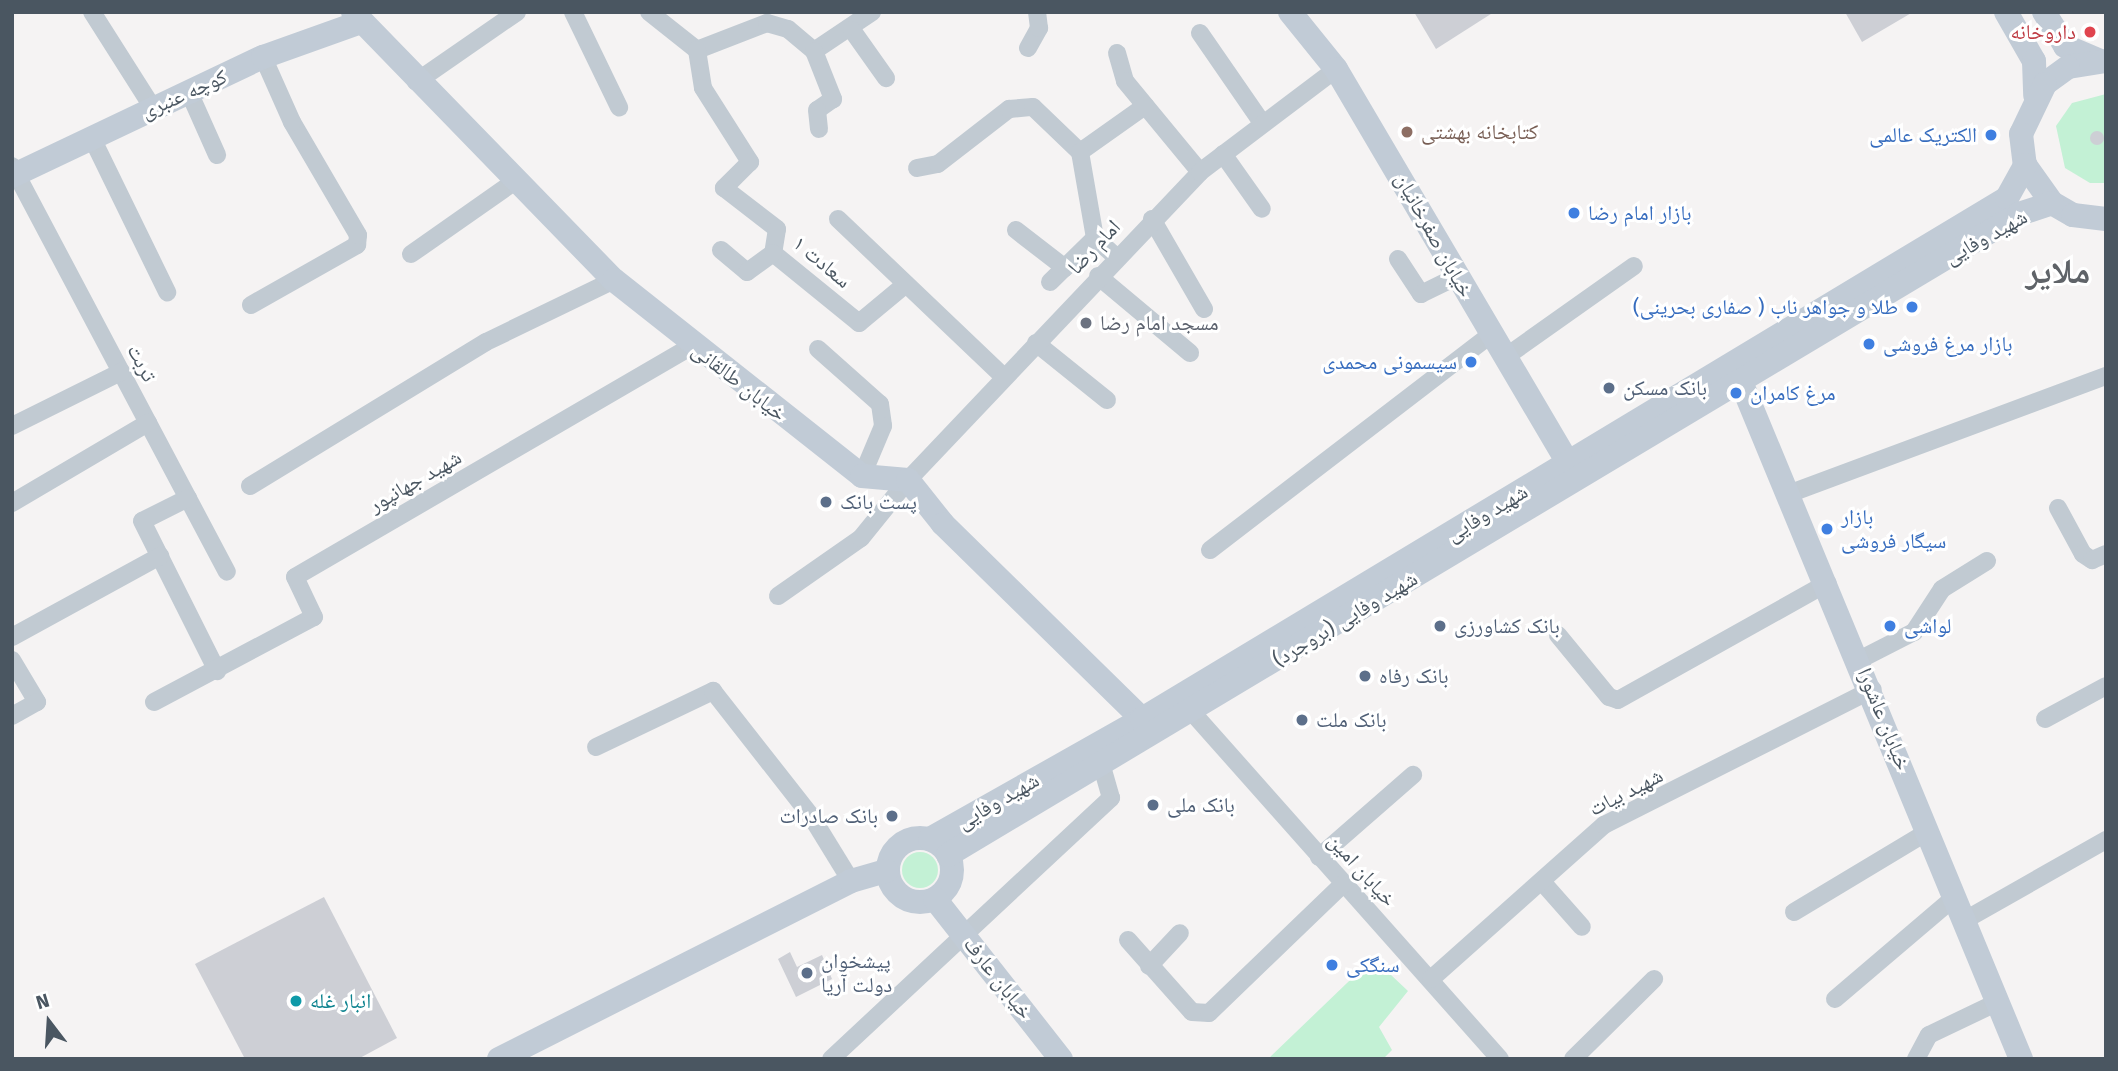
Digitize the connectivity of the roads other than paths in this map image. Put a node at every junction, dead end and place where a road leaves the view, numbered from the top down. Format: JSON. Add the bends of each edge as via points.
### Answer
{"nodes":[{"id":1,"x":92,"y":12,"type":"edge"},
{"id":2,"x":517,"y":12,"type":"edge"},
{"id":3,"x":573,"y":12,"type":"edge"},
{"id":4,"x":649,"y":12,"type":"edge"},
{"id":5,"x":872,"y":12,"type":"edge"},
{"id":6,"x":1037,"y":12,"type":"edge"},
{"id":7,"x":1290,"y":12,"type":"edge"},
{"id":8,"x":2006,"y":12,"type":"edge"},
{"id":9,"x":2044,"y":12,"type":"edge"},
{"id":10,"x":357,"y":17,"type":"edge"},
{"id":11,"x":852,"y":30,"type":"junction"},
{"id":12,"x":1200,"y":33,"type":"dead end"},
{"id":13,"x":1028,"y":48,"type":"dead end"},
{"id":14,"x":697,"y":50,"type":"junction"},
{"id":15,"x":814,"y":51,"type":"junction"},
{"id":16,"x":1117,"y":52,"type":"dead end"},
{"id":17,"x":263,"y":57,"type":"junction"},
{"id":18,"x":2102,"y":61,"type":"edge"},
{"id":19,"x":1336,"y":69,"type":"junction"},
{"id":20,"x":886,"y":79,"type":"dead end"},
{"id":21,"x":416,"y":82,"type":"junction"},
{"id":22,"x":189,"y":92,"type":"junction"},
{"id":23,"x":2035,"y":94,"type":"junction"},
{"id":24,"x":1145,"y":106,"type":"junction"},
{"id":25,"x":619,"y":107,"type":"dead end"},
{"id":26,"x":153,"y":108,"type":"junction"},
{"id":27,"x":1262,"y":123,"type":"junction"},
{"id":28,"x":820,"y":129,"type":"dead end"},
{"id":29,"x":91,"y":136,"type":"junction"},
{"id":30,"x":1080,"y":152,"type":"junction"},
{"id":31,"x":1223,"y":154,"type":"junction"},
{"id":32,"x":217,"y":155,"type":"dead end"},
{"id":33,"x":2025,"y":165,"type":"junction"},
{"id":34,"x":916,"y":168,"type":"dead end"},
{"id":35,"x":14,"y":172,"type":"edge"},
{"id":36,"x":1200,"y":172,"type":"junction"},
{"id":37,"x":513,"y":182,"type":"junction"},
{"id":38,"x":2052,"y":203,"type":"junction"},
{"id":39,"x":1262,"y":209,"type":"dead end"},
{"id":40,"x":838,"y":219,"type":"dead end"},
{"id":41,"x":1152,"y":219,"type":"junction"},
{"id":42,"x":2106,"y":219,"type":"edge"},
{"id":43,"x":1016,"y":230,"type":"dead end"},
{"id":44,"x":1095,"y":239,"type":"junction"},
{"id":45,"x":721,"y":250,"type":"dead end"},
{"id":46,"x":774,"y":253,"type":"junction"},
{"id":47,"x":411,"y":254,"type":"dead end"},
{"id":48,"x":1116,"y":257,"type":"junction"},
{"id":49,"x":1398,"y":259,"type":"dead end"},
{"id":50,"x":1634,"y":266,"type":"dead end"},
{"id":51,"x":1065,"y":268,"type":"junction"},
{"id":52,"x":1098,"y":276,"type":"junction"},
{"id":53,"x":1457,"y":277,"type":"junction"},
{"id":54,"x":614,"y":279,"type":"junction"},
{"id":55,"x":1050,"y":282,"type":"dead end"},
{"id":56,"x":906,"y":284,"type":"junction"},
{"id":57,"x":167,"y":292,"type":"dead end"},
{"id":58,"x":251,"y":305,"type":"dead end"},
{"id":59,"x":1204,"y":309,"type":"dead end"},
{"id":60,"x":1490,"y":335,"type":"junction"},
{"id":61,"x":1036,"y":343,"type":"junction"},
{"id":62,"x":692,"y":346,"type":"junction"},
{"id":63,"x":818,"y":349,"type":"dead end"},
{"id":64,"x":1190,"y":353,"type":"dead end"},
{"id":65,"x":1504,"y":358,"type":"junction"},
{"id":66,"x":121,"y":372,"type":"junction"},
{"id":67,"x":2106,"y":376,"type":"edge"},
{"id":68,"x":1004,"y":377,"type":"junction"},
{"id":69,"x":1741,"y":382,"type":"junction"},
{"id":70,"x":1107,"y":400,"type":"dead end"},
{"id":71,"x":148,"y":423,"type":"junction"},
{"id":72,"x":12,"y":426,"type":"edge"},
{"id":73,"x":1569,"y":464,"type":"junction"},
{"id":74,"x":862,"y":476,"type":"junction"},
{"id":75,"x":908,"y":480,"type":"junction"},
{"id":76,"x":250,"y":486,"type":"dead end"},
{"id":77,"x":1791,"y":493,"type":"junction"},
{"id":78,"x":188,"y":498,"type":"junction"},
{"id":79,"x":12,"y":503,"type":"edge"},
{"id":80,"x":2058,"y":508,"type":"dead end"},
{"id":81,"x":1210,"y":550,"type":"dead end"},
{"id":82,"x":2106,"y":554,"type":"edge"},
{"id":83,"x":160,"y":556,"type":"junction"},
{"id":84,"x":1987,"y":561,"type":"dead end"},
{"id":85,"x":227,"y":572,"type":"dead end"},
{"id":86,"x":1827,"y":583,"type":"junction"},
{"id":87,"x":778,"y":596,"type":"dead end"},
{"id":88,"x":1558,"y":635,"type":"dead end"},
{"id":89,"x":12,"y":637,"type":"edge"},
{"id":90,"x":12,"y":660,"type":"edge"},
{"id":91,"x":1860,"y":660,"type":"junction"},
{"id":92,"x":216,"y":671,"type":"junction"},
{"id":93,"x":2106,"y":686,"type":"edge"},
{"id":94,"x":1873,"y":689,"type":"junction"},
{"id":95,"x":154,"y":702,"type":"dead end"},
{"id":96,"x":1191,"y":711,"type":"junction"},
{"id":97,"x":12,"y":716,"type":"edge"},
{"id":98,"x":1142,"y":719,"type":"junction"},
{"id":99,"x":2045,"y":719,"type":"dead end"},
{"id":100,"x":596,"y":747,"type":"dead end"},
{"id":101,"x":1102,"y":766,"type":"junction"},
{"id":102,"x":1413,"y":775,"type":"dead end"},
{"id":103,"x":1929,"y":831,"type":"junction"},
{"id":104,"x":2106,"y":840,"type":"edge"},
{"id":105,"x":939,"y":847,"type":"junction"},
{"id":106,"x":1319,"y":857,"type":"junction"},
{"id":107,"x":887,"y":871,"type":"junction"},
{"id":108,"x":851,"y":881,"type":"junction"},
{"id":109,"x":1343,"y":884,"type":"junction"},
{"id":110,"x":1544,"y":884,"type":"junction"},
{"id":111,"x":1956,"y":896,"type":"junction"},
{"id":112,"x":934,"y":899,"type":"junction"},
{"id":113,"x":1794,"y":912,"type":"dead end"},
{"id":114,"x":1965,"y":920,"type":"junction"},
{"id":115,"x":1582,"y":927,"type":"dead end"},
{"id":116,"x":1180,"y":933,"type":"dead end"},
{"id":117,"x":966,"y":937,"type":"junction"},
{"id":118,"x":1128,"y":940,"type":"dead end"},
{"id":119,"x":1149,"y":965,"type":"junction"},
{"id":120,"x":1431,"y":979,"type":"junction"},
{"id":121,"x":1654,"y":979,"type":"dead end"},
{"id":122,"x":1835,"y":999,"type":"dead end"},
{"id":123,"x":1998,"y":1002,"type":"junction"},
{"id":124,"x":499,"y":1059,"type":"edge"},
{"id":125,"x":831,"y":1059,"type":"edge"},
{"id":126,"x":1061,"y":1059,"type":"edge"},
{"id":127,"x":1500,"y":1059,"type":"edge"},
{"id":128,"x":1573,"y":1059,"type":"edge"},
{"id":129,"x":1916,"y":1059,"type":"edge"},
{"id":130,"x":2021,"y":1059,"type":"edge"}],
"edges":[{"from":1,"to":26,"type":"street"},
{"from":2,"to":21,"type":"street"},
{"from":3,"to":25,"type":"street"},
{"from":4,"to":14,"type":"street"},
{"from":5,"to":11,"type":"street"},
{"from":6,"to":13,"type":"street","via":[[1039,28]]},
{"from":7,"to":19,"type":"main road","name":"خیابان صفرخانیان"},
{"from":8,"to":23,"type":"main road","via":[[2034,61]]},
{"from":9,"to":18,"type":"main road","via":[[2065,46]]},
{"from":10,"to":17,"type":"main road","name":"کوچه عنبری"},
{"from":10,"to":21,"type":"main road","name":"خیابان طالقانی"},
{"from":11,"to":15,"type":"street"},
{"from":11,"to":20,"type":"street"},
{"from":12,"to":27,"type":"street"},
{"from":14,"to":15,"type":"street","via":[[767,23],[788,29]]},
{"from":14,"to":46,"type":"street","name":"سعادت ۱","via":[[703,88],[750,162],[724,188],[777,229]]},
{"from":15,"to":28,"type":"street","via":[[833,99],[817,110]]},
{"from":16,"to":24,"type":"street","via":[[1125,81]]},
{"from":17,"to":22,"type":"main road","name":"کوچه عنبری"},
{"from":17,"to":58,"type":"street","via":[[292,122],[358,235],[357,245]]},
{"from":18,"to":23,"type":"main road","via":[[2068,67]]},
{"from":19,"to":27,"type":"street","name":"امام رضا"},
{"from":19,"to":53,"type":"main road","name":"خیابان صفرخانیان"},
{"from":21,"to":37,"type":"main road","name":"خیابان طالقانی"},
{"from":22,"to":26,"type":"main road","name":"کوچه عنبری"},
{"from":22,"to":32,"type":"street"},
{"from":23,"to":33,"type":"main road","via":[[2021,134]]},
{"from":24,"to":30,"type":"street"},
{"from":24,"to":36,"type":"street"},
{"from":26,"to":29,"type":"main road","name":"کوچه عنبری"},
{"from":27,"to":31,"type":"street","name":"امام رضا"},
{"from":29,"to":35,"type":"main road","name":"کوچه عنبری"},
{"from":29,"to":57,"type":"street"},
{"from":30,"to":34,"type":"street","via":[[1033,107],[1009,109],[939,164]]},
{"from":30,"to":44,"type":"street"},
{"from":31,"to":36,"type":"street","name":"امام رضا"},
{"from":31,"to":39,"type":"street"},
{"from":33,"to":38,"type":"main road"},
{"from":33,"to":73,"type":"main road","name":"شهید وفایی","via":[[2007,198]]},
{"from":35,"to":66,"type":"street","name":"تربت"},
{"from":36,"to":41,"type":"street","name":"امام رضا"},
{"from":37,"to":47,"type":"street"},
{"from":37,"to":54,"type":"main road","name":"خیابان طالقانی"},
{"from":38,"to":42,"type":"main road","via":[[2073,215]]},
{"from":38,"to":69,"type":"main road","name":"شهید وفایی","via":[[2019,214]]},
{"from":40,"to":56,"type":"street"},
{"from":41,"to":48,"type":"street","name":"امام رضا"},
{"from":41,"to":59,"type":"street"},
{"from":43,"to":51,"type":"street"},
{"from":44,"to":48,"type":"street"},
{"from":44,"to":51,"type":"street"},
{"from":45,"to":46,"type":"street","via":[[747,272]]},
{"from":46,"to":56,"type":"street","name":"سعادت ۱","via":[[859,323]]},
{"from":48,"to":52,"type":"street","name":"امام رضا"},
{"from":49,"to":53,"type":"street","via":[[1421,294]]},
{"from":50,"to":65,"type":"street"},
{"from":51,"to":55,"type":"street"},
{"from":52,"to":61,"type":"street","name":"امام رضا"},
{"from":52,"to":64,"type":"street"},
{"from":53,"to":60,"type":"main road","name":"خیابان صفرخانیان"},
{"from":54,"to":62,"type":"main road","name":"خیابان طالقانی"},
{"from":54,"to":76,"type":"street","via":[[486,342]]},
{"from":56,"to":68,"type":"street"},
{"from":60,"to":65,"type":"main road","name":"خیابان صفرخانیان"},
{"from":60,"to":81,"type":"street"},
{"from":61,"to":68,"type":"street","name":"امام رضا"},
{"from":61,"to":70,"type":"street"},
{"from":62,"to":74,"type":"main road","name":"خیابان طالقانی"},
{"from":62,"to":92,"type":"street","name":"شهید جهانپور","via":[[295,577],[314,618]]},
{"from":63,"to":74,"type":"street","via":[[880,404],[883,426]]},
{"from":65,"to":73,"type":"main road","name":"خیابان صفرخانیان"},
{"from":66,"to":71,"type":"street","name":"تربت"},
{"from":66,"to":72,"type":"street"},
{"from":67,"to":77,"type":"street"},
{"from":68,"to":75,"type":"street","name":"امام رضا"},
{"from":69,"to":77,"type":"main road","name":"خیابان عاشورا"},
{"from":69,"to":96,"type":"main road","name":"شهید وفایی (بروجرد)"},
{"from":71,"to":78,"type":"street","name":"تربت"},
{"from":71,"to":79,"type":"street"},
{"from":73,"to":98,"type":"main road","name":"شهید وفایی"},
{"from":74,"to":75,"type":"main road"},
{"from":75,"to":87,"type":"street","name":"امام رضا","via":[[862,537]]},
{"from":75,"to":98,"type":"main road","via":[[943,524]]},
{"from":77,"to":86,"type":"main road","name":"خیابان عاشورا"},
{"from":78,"to":83,"type":"street","via":[[142,521]]},
{"from":78,"to":85,"type":"street","name":"تربت"},
{"from":80,"to":82,"type":"street","via":[[2083,554],[2092,560]]},
{"from":83,"to":89,"type":"street"},
{"from":83,"to":92,"type":"street"},
{"from":84,"to":91,"type":"street","via":[[1942,589],[1914,632]]},
{"from":86,"to":88,"type":"street","via":[[1618,700]]},
{"from":86,"to":91,"type":"main road","name":"خیابان عاشورا"},
{"from":90,"to":97,"type":"street","via":[[37,702]]},
{"from":91,"to":94,"type":"main road","name":"خیابان عاشورا"},
{"from":92,"to":95,"type":"street","name":"شهید جهانپور"},
{"from":93,"to":99,"type":"street"},
{"from":94,"to":103,"type":"main road","name":"خیابان عاشورا"},
{"from":94,"to":110,"type":"street","name":"شهید بیات","via":[[1604,825]]},
{"from":96,"to":101,"type":"main road","name":"شهید وفایی (بروجرد)"},
{"from":96,"to":106,"type":"street","name":"خیابان امین"},
{"from":98,"to":105,"type":"main road","name":"شهید وفایی"},
{"from":100,"to":108,"type":"street","via":[[713,691],[811,816]]},
{"from":101,"to":105,"type":"main road","name":"شهید وفایی (بروجرد)"},
{"from":101,"to":117,"type":"street","via":[[1111,798]]},
{"from":102,"to":106,"type":"street"},
{"from":103,"to":111,"type":"main road","name":"خیابان عاشورا"},
{"from":103,"to":113,"type":"street"},
{"from":104,"to":114,"type":"street"},
{"from":105,"to":107,"type":"main road","via":[[905,841],[890,856]]},
{"from":105,"to":112,"type":"main road","via":[[951,880]]},
{"from":106,"to":109,"type":"street","name":"خیابان امین"},
{"from":107,"to":108,"type":"main road"},
{"from":107,"to":112,"type":"main road","via":[[891,887],[908,901]]},
{"from":108,"to":124,"type":"main road"},
{"from":109,"to":119,"type":"street","via":[[1209,1013],[1192,1012]]},
{"from":109,"to":120,"type":"street","name":"خیابان امین"},
{"from":110,"to":115,"type":"street"},
{"from":110,"to":120,"type":"street","name":"شهید بیات"},
{"from":111,"to":114,"type":"main road","name":"خیابان عاشورا"},
{"from":111,"to":122,"type":"street"},
{"from":112,"to":117,"type":"main road","name":"خیابان عارف"},
{"from":114,"to":123,"type":"main road","name":"خیابان عاشورا"},
{"from":116,"to":119,"type":"street"},
{"from":117,"to":125,"type":"street"},
{"from":117,"to":126,"type":"main road","name":"خیابان عارف"},
{"from":118,"to":119,"type":"street"},
{"from":120,"to":127,"type":"street","name":"خیابان امین"},
{"from":121,"to":128,"type":"street"},
{"from":123,"to":129,"type":"street","via":[[1929,1035]]},
{"from":123,"to":130,"type":"main road","name":"خیابان عاشورا"}]}
